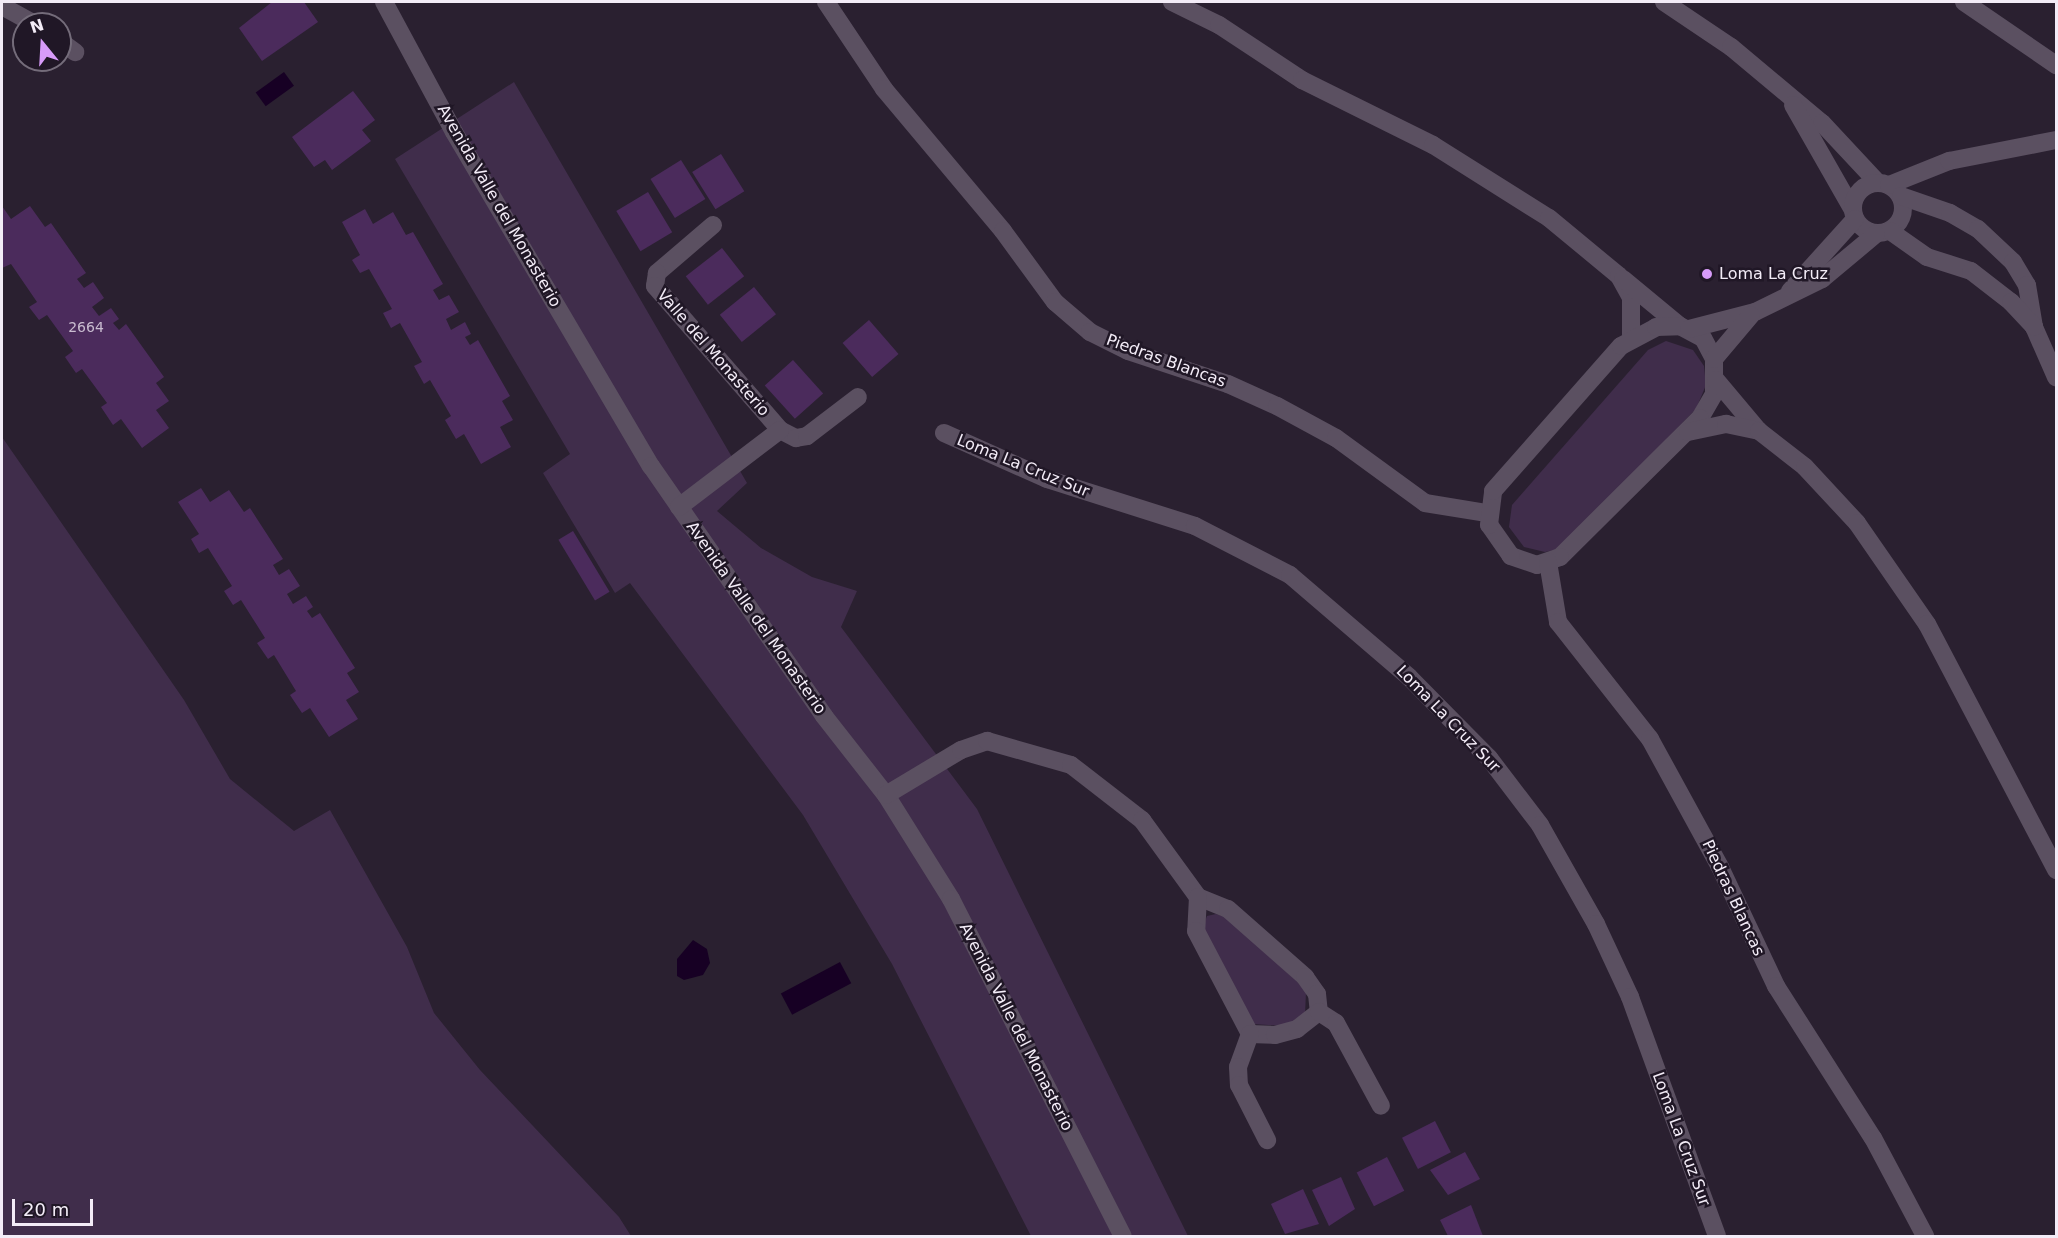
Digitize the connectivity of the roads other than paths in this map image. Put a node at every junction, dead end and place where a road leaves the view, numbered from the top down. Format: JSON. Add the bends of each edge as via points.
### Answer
{"nodes":[{"id":1,"x":384,"y":2,"type":"edge"},
{"id":2,"x":826,"y":2,"type":"edge"},
{"id":3,"x":1172,"y":2,"type":"edge"},
{"id":4,"x":1664,"y":2,"type":"edge"},
{"id":5,"x":1964,"y":2,"type":"edge"},
{"id":6,"x":2056,"y":65,"type":"edge"},
{"id":7,"x":1789,"y":98,"type":"junction"},
{"id":8,"x":2056,"y":140,"type":"edge"},
{"id":9,"x":1889,"y":188,"type":"junction"},
{"id":10,"x":1854,"y":214,"type":"junction"},
{"id":11,"x":713,"y":225,"type":"dead end"},
{"id":12,"x":1883,"y":232,"type":"junction"},
{"id":13,"x":1619,"y":276,"type":"junction"},
{"id":14,"x":1788,"y":293,"type":"junction"},
{"id":15,"x":1755,"y":312,"type":"junction"},
{"id":16,"x":1685,"y":327,"type":"junction"},
{"id":17,"x":2034,"y":327,"type":"junction"},
{"id":18,"x":1631,"y":338,"type":"junction"},
{"id":19,"x":1714,"y":359,"type":"junction"},
{"id":20,"x":2056,"y":377,"type":"edge"},
{"id":21,"x":1716,"y":380,"type":"junction"},
{"id":22,"x":858,"y":397,"type":"dead end"},
{"id":23,"x":780,"y":430,"type":"junction"},
{"id":24,"x":1759,"y":431,"type":"junction"},
{"id":25,"x":1688,"y":432,"type":"junction"},
{"id":26,"x":944,"y":433,"type":"dead end"},
{"id":27,"x":679,"y":507,"type":"junction"},
{"id":28,"x":1487,"y":513,"type":"junction"},
{"id":29,"x":1548,"y":562,"type":"junction"},
{"id":30,"x":886,"y":795,"type":"junction"},
{"id":31,"x":2056,"y":870,"type":"edge"},
{"id":32,"x":1198,"y":897,"type":"junction"},
{"id":33,"x":1319,"y":1012,"type":"junction"},
{"id":34,"x":1250,"y":1034,"type":"junction"},
{"id":35,"x":1381,"y":1106,"type":"dead end"},
{"id":36,"x":1267,"y":1140,"type":"dead end"},
{"id":37,"x":1123,"y":1236,"type":"edge"},
{"id":38,"x":1717,"y":1236,"type":"edge"},
{"id":39,"x":1925,"y":1236,"type":"edge"}],
"edges":[{"from":1,"to":27,"type":"street","name":"Avenida Valle del Monasterio","via":[[454,132]]},
{"from":2,"to":28,"type":"street","name":"Piedras Blancas","via":[[884,89],[1076,321],[1112,345],[1228,384],[1287,411],[1359,453],[1425,503]]},
{"from":3,"to":13,"type":"street","via":[[1219,25],[1302,80],[1433,145],[1497,183]]},
{"from":4,"to":7,"type":"street","via":[[1731,47]]},
{"from":5,"to":6,"type":"street"},
{"from":7,"to":9,"type":"street"},
{"from":7,"to":10,"type":"street"},
{"from":8,"to":9,"type":"street","via":[[1949,161]]},
{"from":9,"to":10,"type":"street","via":[[1857,194]]},
{"from":9,"to":12,"type":"street","via":[[1904,212]]},
{"from":9,"to":17,"type":"street","via":[[1950,213],[1997,244],[2027,285]]},
{"from":10,"to":12,"type":"street"},
{"from":10,"to":14,"type":"street"},
{"from":11,"to":23,"type":"street","name":"Valle del Monasterio","via":[[657,273],[655,286]]},
{"from":12,"to":14,"type":"street","via":[[1836,270]]},
{"from":12,"to":17,"type":"street","via":[[1928,257],[1971,271],[2012,302]]},
{"from":13,"to":16,"type":"street"},
{"from":13,"to":18,"type":"street","via":[[1631,298]]},
{"from":14,"to":15,"type":"street"},
{"from":15,"to":16,"type":"street"},
{"from":15,"to":19,"type":"street"},
{"from":16,"to":18,"type":"street","via":[[1656,327]]},
{"from":16,"to":19,"type":"street","via":[[1709,346]]},
{"from":17,"to":20,"type":"street"},
{"from":18,"to":28,"type":"street","via":[[1502,480],[1493,491]]},
{"from":19,"to":21,"type":"street"},
{"from":21,"to":24,"type":"street"},
{"from":21,"to":25,"type":"street","via":[[1708,406]]},
{"from":22,"to":23,"type":"street","name":"Valle del Monasterio","via":[[807,436],[796,438]]},
{"from":23,"to":27,"type":"street","name":"Valle del Monasterio"},
{"from":24,"to":25,"type":"street","via":[[1726,424]]},
{"from":24,"to":31,"type":"street","via":[[1831,493],[1899,580],[1946,658]]},
{"from":25,"to":29,"type":"street","via":[[1569,550]]},
{"from":26,"to":38,"type":"street","name":"Loma La Cruz Sur","via":[[1047,479],[1195,526],[1290,575],[1409,677],[1489,758],[1540,825],[1596,924],[1630,998]]},
{"from":27,"to":30,"type":"street","name":"Avenida Valle del Monasterio","via":[[824,716]]},
{"from":28,"to":29,"type":"street","via":[[1495,538],[1511,556],[1525,563]]},
{"from":29,"to":39,"type":"street","name":"Piedras Blancas","via":[[1558,622],[1650,739],[1720,867],[1776,986],[1873,1138]]},
{"from":30,"to":32,"type":"street","via":[[961,750],[987,741],[1071,765],[1142,820]]},
{"from":30,"to":37,"type":"street","name":"Avenida Valle del Monasterio","via":[[951,899]]},
{"from":32,"to":33,"type":"street","via":[[1228,909],[1305,977],[1317,994]]},
{"from":32,"to":34,"type":"street","via":[[1196,931]]},
{"from":33,"to":34,"type":"street","via":[[1297,1029],[1275,1035]]},
{"from":33,"to":35,"type":"street","via":[[1336,1023]]},
{"from":34,"to":36,"type":"street","via":[[1238,1067],[1239,1085]]}]}
